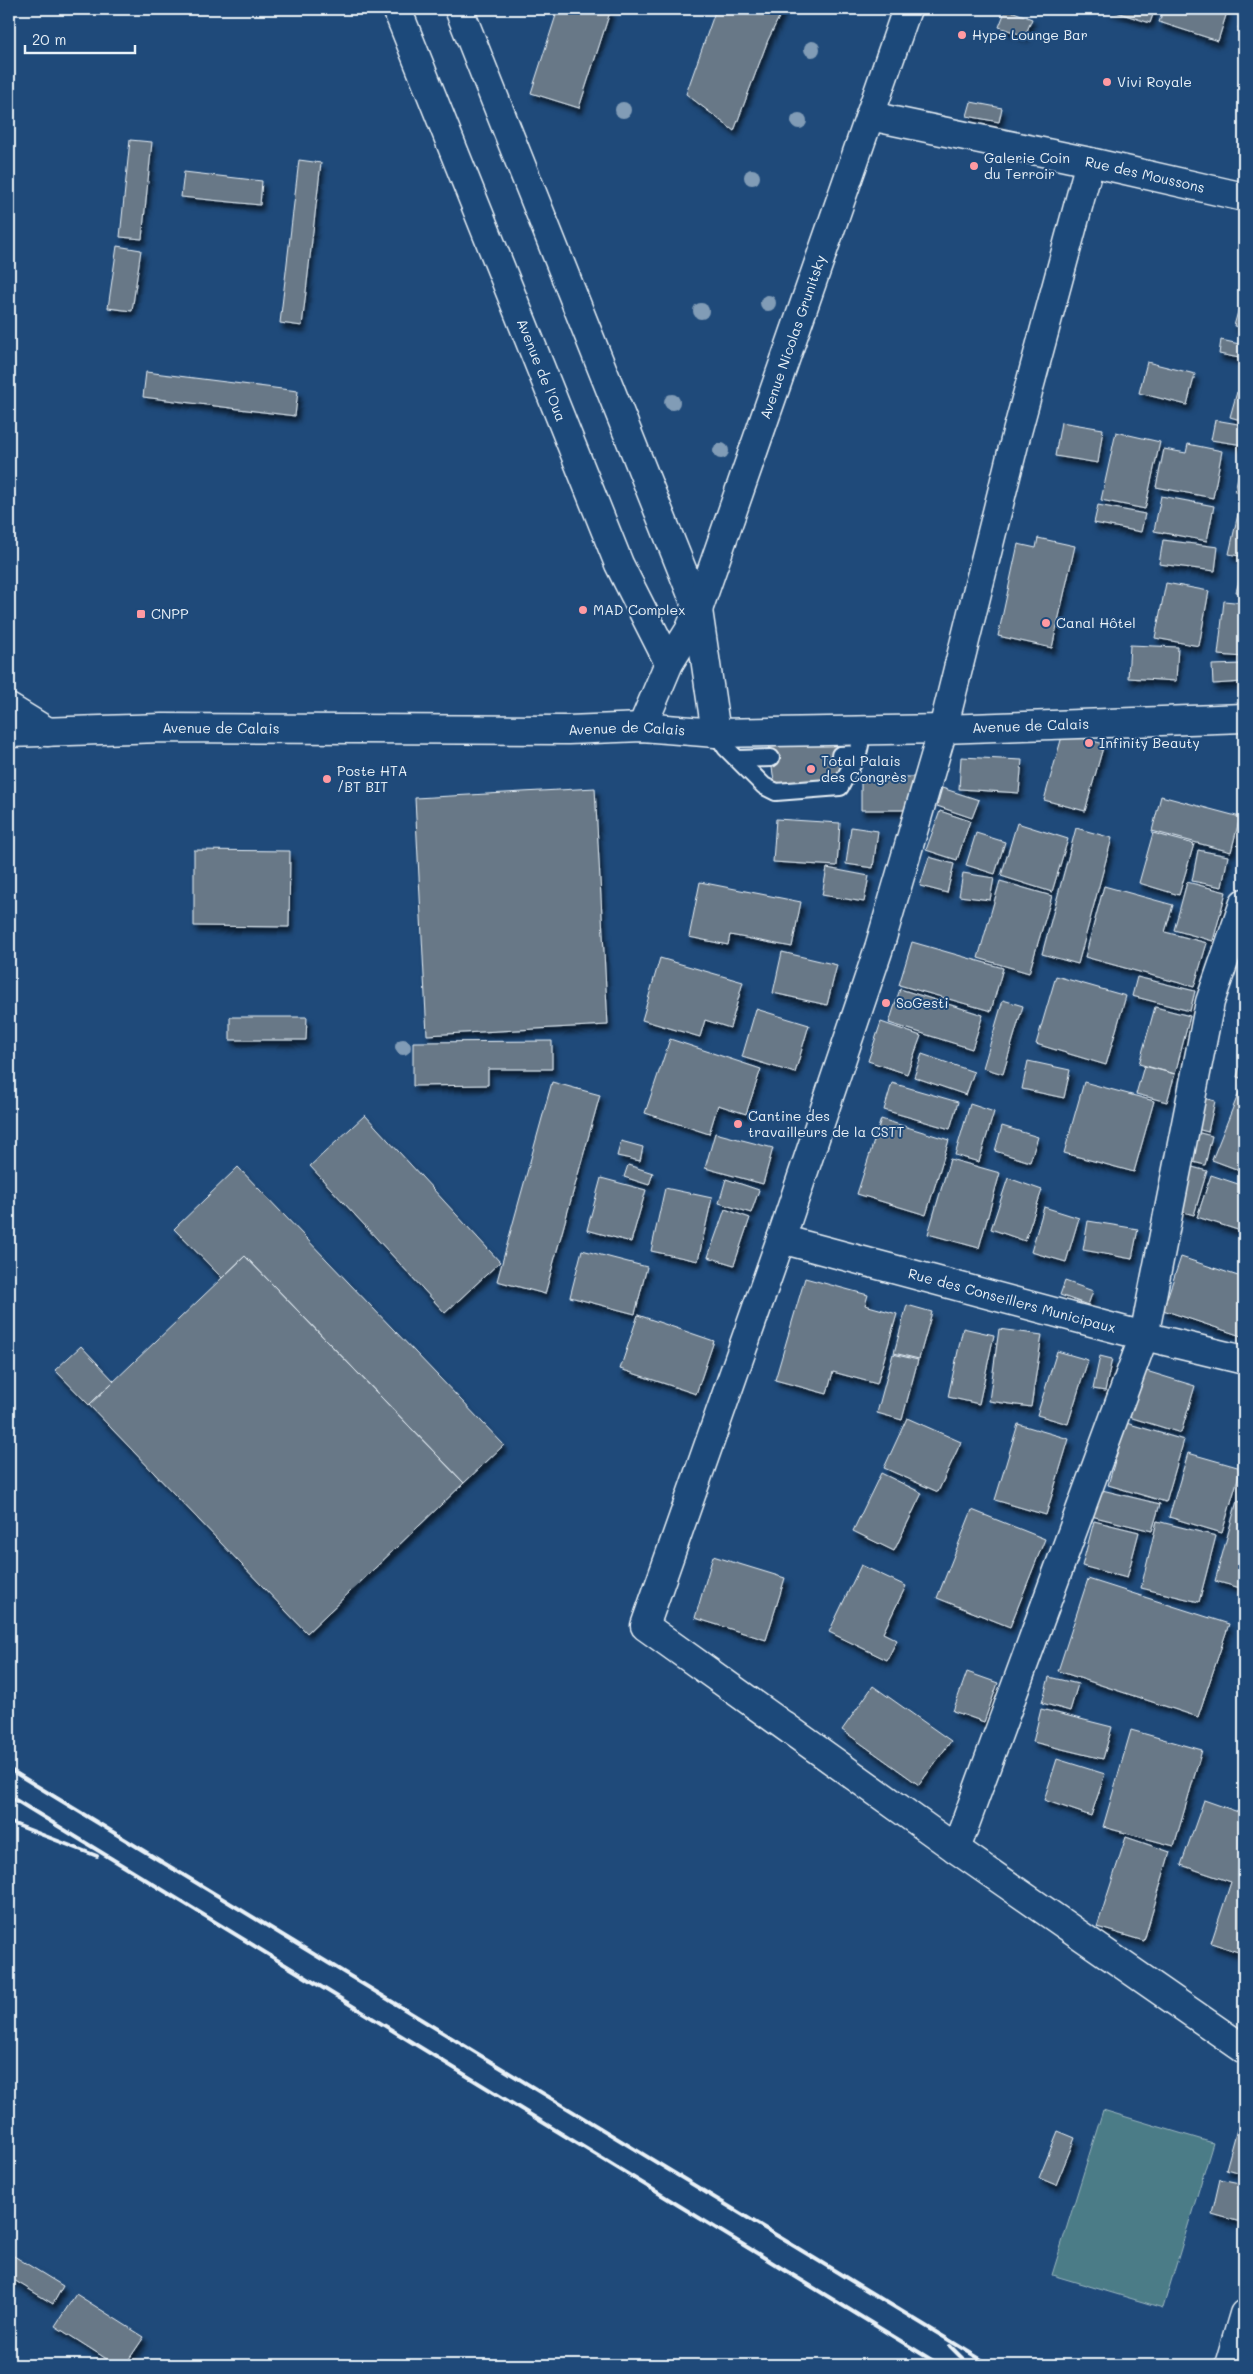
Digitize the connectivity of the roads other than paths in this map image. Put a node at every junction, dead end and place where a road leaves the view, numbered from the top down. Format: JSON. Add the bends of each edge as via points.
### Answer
{"nodes":[{"id":1,"x":397,"y":9,"type":"edge"},
{"id":2,"x":459,"y":9,"type":"edge"},
{"id":3,"x":907,"y":9,"type":"edge"},
{"id":4,"x":870,"y":116,"type":"junction"},
{"id":5,"x":1090,"y":162,"type":"junction"},
{"id":6,"x":1244,"y":197,"type":"edge"},
{"id":7,"x":698,"y":610,"type":"junction"},
{"id":8,"x":670,"y":663,"type":"junction"},
{"id":9,"x":9,"y":708,"type":"edge"},
{"id":10,"x":1244,"y":718,"type":"edge"},
{"id":11,"x":642,"y":726,"type":"junction"},
{"id":12,"x":943,"y":729,"type":"junction"},
{"id":13,"x":48,"y":732,"type":"junction"},
{"id":14,"x":9,"y":734,"type":"edge"},
{"id":15,"x":861,"y":742,"type":"junction"},
{"id":16,"x":726,"y":746,"type":"junction"},
{"id":17,"x":840,"y":755,"type":"dead end"},
{"id":18,"x":771,"y":758,"type":"dead end"},
{"id":19,"x":1244,"y":903,"type":"edge"},
{"id":20,"x":780,"y":1238,"type":"junction"},
{"id":21,"x":1144,"y":1336,"type":"junction"},
{"id":22,"x":1244,"y":1360,"type":"edge"},
{"id":23,"x":956,"y":1849,"type":"junction"},
{"id":24,"x":1244,"y":2048,"type":"edge"},
{"id":25,"x":1244,"y":2314,"type":"edge"},
{"id":26,"x":1229,"y":2365,"type":"edge"}],
"edges":[{"from":1,"to":8,"type":"main road","name":"Avenue de l'Oua","via":[[619,564]]},
{"from":2,"to":7,"type":"main road"},
{"from":3,"to":4,"type":"main road","name":"Avenue Nicolas Grunitsky"},
{"from":4,"to":5,"type":"main road","name":"Rue des Moussons"},
{"from":4,"to":7,"type":"main road","name":"Avenue Nicolas Grunitsky"},
{"from":5,"to":6,"type":"main road","name":"Rue des Moussons"},
{"from":5,"to":12,"type":"main road","via":[[1016,436]]},
{"from":7,"to":8,"type":"main road","name":"Avenue Nicolas Grunitsky"},
{"from":7,"to":16,"type":"main road"},
{"from":8,"to":11,"type":"main road"},
{"from":9,"to":13,"type":"main road"},
{"from":10,"to":12,"type":"main road","name":"Avenue de Calais"},
{"from":11,"to":13,"type":"main road","name":"Avenue de Calais","via":[[568,730],[162,728]]},
{"from":11,"to":16,"type":"main road","name":"Avenue de Calais"},
{"from":12,"to":15,"type":"main road","name":"Avenue de Calais"},
{"from":12,"to":20,"type":"main road","via":[[879,948]]},
{"from":13,"to":14,"type":"main road","name":"Avenue de Calais"},
{"from":15,"to":16,"type":"main road","name":"Avenue de Calais"},
{"from":15,"to":16,"type":"lane","via":[[840,787],[776,792],[764,786]]},
{"from":15,"to":17,"type":"lane"},
{"from":16,"to":18,"type":"lane"},
{"from":19,"to":21,"type":"main road","via":[[1210,1002]]},
{"from":20,"to":21,"type":"main road","name":"Rue des Conseillers Municipaux"},
{"from":20,"to":23,"type":"main road","via":[[645,1626]]},
{"from":21,"to":22,"type":"main road","name":"Rue des Conseillers Municipaux"},
{"from":21,"to":23,"type":"main road"},
{"from":23,"to":24,"type":"main road"},
{"from":25,"to":26,"type":"main road"}]}
